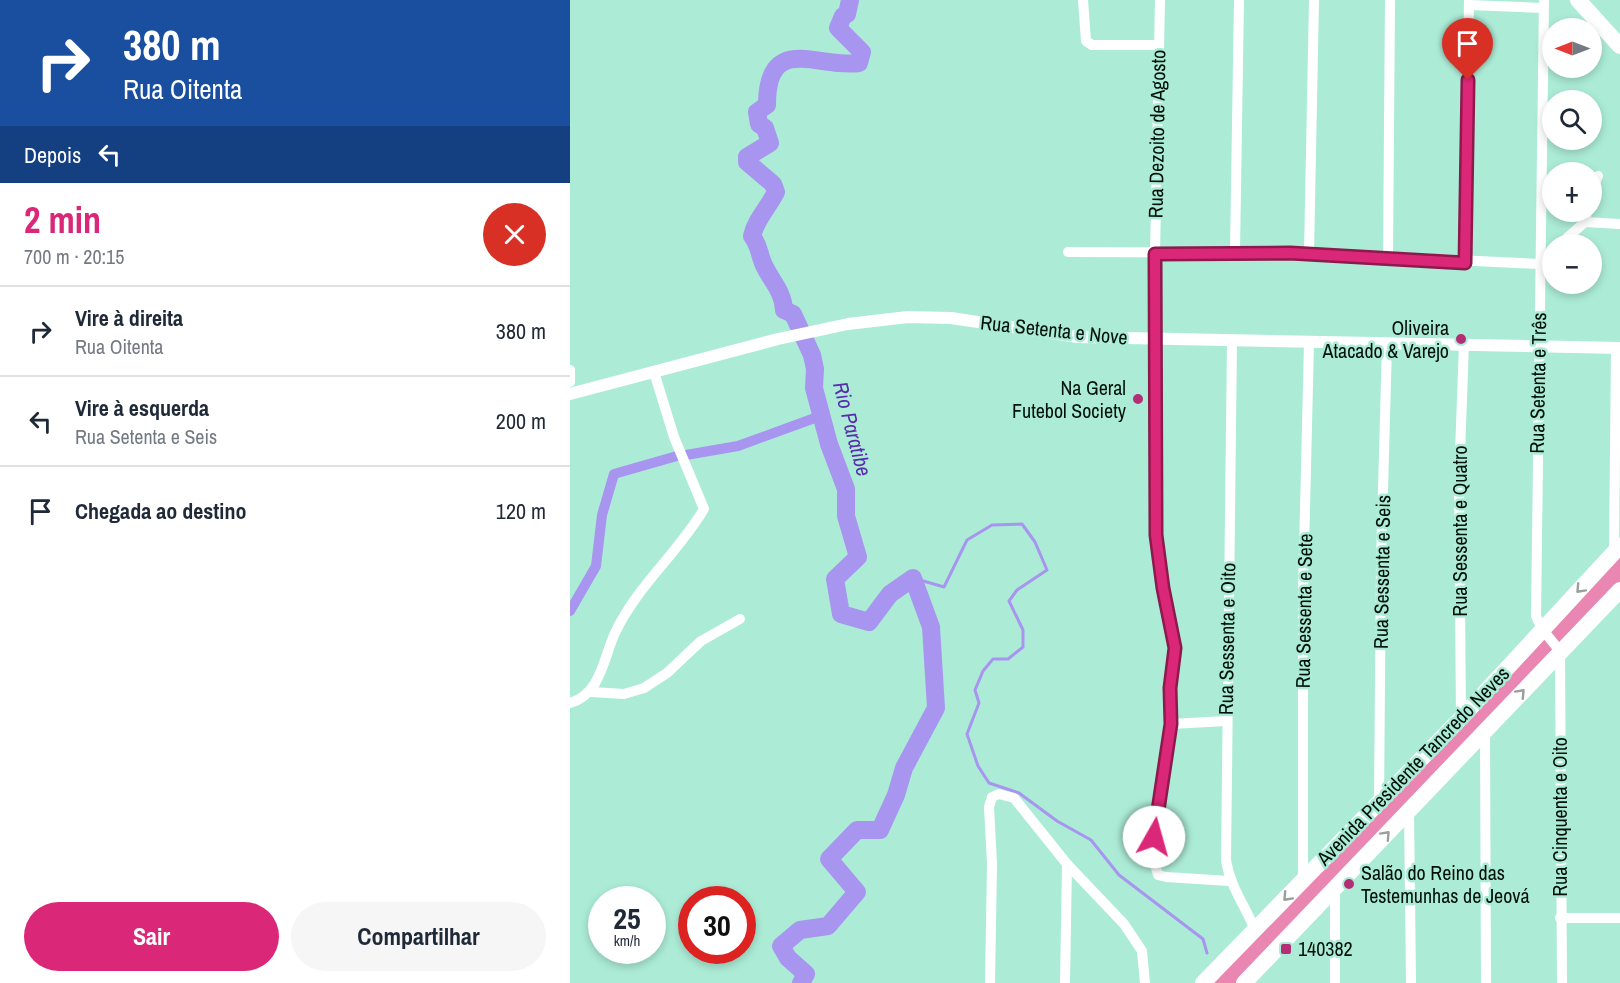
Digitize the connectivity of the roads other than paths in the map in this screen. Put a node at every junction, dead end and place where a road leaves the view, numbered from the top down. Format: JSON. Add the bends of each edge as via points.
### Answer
{"nodes":[{"id":1,"x":1083,"y":0,"type":"edge"},
{"id":2,"x":1160,"y":0,"type":"edge"},
{"id":3,"x":1239,"y":0,"type":"edge"},
{"id":4,"x":1314,"y":0,"type":"edge"},
{"id":5,"x":1390,"y":0,"type":"edge"},
{"id":6,"x":1578,"y":0,"type":"edge"},
{"id":7,"x":1469,"y":3,"type":"edge"},
{"id":8,"x":1543,"y":4,"type":"edge"},
{"id":9,"x":1159,"y":45,"type":"junction"},
{"id":10,"x":1620,"y":45,"type":"edge"},
{"id":11,"x":1602,"y":220,"type":"edge"},
{"id":12,"x":1581,"y":222,"type":"edge"},
{"id":13,"x":1620,"y":224,"type":"edge"},
{"id":14,"x":1570,"y":234,"type":"edge"},
{"id":15,"x":1235,"y":251,"type":"junction"},
{"id":16,"x":1068,"y":252,"type":"dead end"},
{"id":17,"x":1308,"y":253,"type":"junction"},
{"id":18,"x":1155,"y":254,"type":"junction"},
{"id":19,"x":1388,"y":257,"type":"junction"},
{"id":20,"x":1542,"y":261,"type":"edge"},
{"id":21,"x":1465,"y":263,"type":"junction"},
{"id":22,"x":1539,"y":264,"type":"junction"},
{"id":23,"x":1155,"y":340,"type":"junction"},
{"id":24,"x":1232,"y":341,"type":"junction"},
{"id":25,"x":1309,"y":342,"type":"junction"},
{"id":26,"x":1387,"y":344,"type":"junction"},
{"id":27,"x":1464,"y":344,"type":"junction"},
{"id":28,"x":1540,"y":346,"type":"junction"},
{"id":29,"x":1618,"y":348,"type":"edge"},
{"id":30,"x":654,"y":372,"type":"junction"},
{"id":31,"x":571,"y":384,"type":"edge"},
{"id":32,"x":1617,"y":549,"type":"edge"},
{"id":33,"x":1620,"y":590,"type":"edge"},
{"id":34,"x":740,"y":619,"type":"dead end"},
{"id":35,"x":1542,"y":629,"type":"junction"},
{"id":36,"x":1560,"y":651,"type":"junction"},
{"id":37,"x":591,"y":692,"type":"junction"},
{"id":38,"x":570,"y":703,"type":"edge"},
{"id":39,"x":1461,"y":718,"type":"junction"},
{"id":40,"x":1226,"y":721,"type":"junction"},
{"id":41,"x":1171,"y":724,"type":"junction"},
{"id":42,"x":1485,"y":732,"type":"junction"},
{"id":43,"x":1379,"y":801,"type":"junction"},
{"id":44,"x":1409,"y":810,"type":"junction"},
{"id":45,"x":1067,"y":864,"type":"junction"},
{"id":46,"x":1303,"y":880,"type":"junction"},
{"id":47,"x":1229,"y":881,"type":"junction"},
{"id":48,"x":1335,"y":889,"type":"junction"},
{"id":49,"x":1560,"y":918,"type":"junction"},
{"id":50,"x":1620,"y":918,"type":"edge"},
{"id":51,"x":1255,"y":930,"type":"junction"},
{"id":52,"x":1278,"y":948,"type":"junction"},
{"id":53,"x":1227,"y":957,"type":"junction"},
{"id":54,"x":1246,"y":981,"type":"edge"},
{"id":55,"x":990,"y":983,"type":"edge"},
{"id":56,"x":1065,"y":983,"type":"edge"},
{"id":57,"x":1145,"y":983,"type":"edge"},
{"id":58,"x":1203,"y":983,"type":"edge"},
{"id":59,"x":1335,"y":983,"type":"edge"},
{"id":60,"x":1411,"y":983,"type":"edge"},
{"id":61,"x":1486,"y":983,"type":"edge"},
{"id":62,"x":1562,"y":983,"type":"edge"}],
"edges":[{"from":1,"to":9,"type":"street","via":[[1086,41],[1092,45]]},
{"from":2,"to":9,"type":"street","name":"Rua Dezoito de Agosto"},
{"from":3,"to":15,"type":"street"},
{"from":4,"to":17,"type":"street"},
{"from":5,"to":19,"type":"street"},
{"from":6,"to":10,"type":"main road"},
{"from":7,"to":8,"type":"street"},
{"from":7,"to":21,"type":"street"},
{"from":8,"to":22,"type":"street","name":"Rua Setenta e Três"},
{"from":9,"to":18,"type":"street","name":"Rua Dezoito de Agosto"},
{"from":11,"to":13,"type":"street"},
{"from":12,"to":14,"type":"street"},
{"from":15,"to":17,"type":"street"},
{"from":15,"to":18,"type":"street"},
{"from":16,"to":18,"type":"street"},
{"from":17,"to":19,"type":"street"},
{"from":18,"to":23,"type":"street","name":"Rua Dezoito de Agosto"},
{"from":19,"to":21,"type":"street"},
{"from":20,"to":22,"type":"street"},
{"from":21,"to":22,"type":"street"},
{"from":22,"to":28,"type":"street","name":"Rua Setenta e Três"},
{"from":23,"to":24,"type":"street","name":"Rua Setenta e Nove"},
{"from":23,"to":30,"type":"street","name":"Rua Setenta e Nove","via":[[1078,337],[951,318],[908,317],[848,324],[778,339]]},
{"from":23,"to":41,"type":"street","name":"Rua Dezoito de Agosto","via":[[1156,535],[1175,648]]},
{"from":24,"to":25,"type":"street","name":"Rua Setenta e Nove"},
{"from":24,"to":40,"type":"street","name":"Rua Sessenta e Oito"},
{"from":25,"to":26,"type":"street","name":"Rua Setenta e Nove"},
{"from":25,"to":46,"type":"street","name":"Rua Sessenta e Sete","via":[[1303,594]]},
{"from":26,"to":27,"type":"street","name":"Rua Setenta e Nove"},
{"from":26,"to":43,"type":"street","name":"Rua Sessenta e Seis"},
{"from":27,"to":28,"type":"street","name":"Rua Setenta e Nove"},
{"from":27,"to":39,"type":"street","name":"Rua Sessenta e Quatro","via":[[1459,480]]},
{"from":28,"to":29,"type":"street","name":"Rua Setenta e Nove"},
{"from":28,"to":35,"type":"street","name":"Rua Setenta e Três","via":[[1536,616]]},
{"from":29,"to":32,"type":"street"},
{"from":30,"to":31,"type":"street","name":"Rua Setenta e Nove"},
{"from":30,"to":37,"type":"street","via":[[674,437],[705,505],[642,587],[616,632]]},
{"from":32,"to":35,"type":"main road","name":"Avenida Presidente Tancredo Neves","one_way":true},
{"from":33,"to":36,"type":"main road","name":"Avenida Presidente Tancredo Neves"},
{"from":34,"to":37,"type":"street","via":[[701,641],[667,674],[644,688],[624,694]]},
{"from":35,"to":36,"type":"street","name":"Rua Setenta e Três"},
{"from":35,"to":39,"type":"main road","name":"Avenida Presidente Tancredo Neves"},
{"from":42,"to":36,"type":"main road","name":"Avenida Presidente Tancredo Neves","one_way":true},
{"from":36,"to":49,"type":"street","name":"Rua Cinquenta e Oito"},
{"from":37,"to":38,"type":"street"},
{"from":39,"to":43,"type":"main road","name":"Avenida Presidente Tancredo Neves"},
{"from":40,"to":41,"type":"street"},
{"from":40,"to":47,"type":"street","name":"Rua Sessenta e Oito"},
{"from":41,"to":47,"type":"street","name":"Rua Dezoito de Agosto","via":[[1152,854],[1154,869],[1166,877]]},
{"from":42,"to":44,"type":"main road","name":"Avenida Presidente Tancredo Neves"},
{"from":42,"to":61,"type":"street"},
{"from":43,"to":46,"type":"main road","name":"Avenida Presidente Tancredo Neves"},
{"from":48,"to":44,"type":"main road","name":"Avenida Presidente Tancredo Neves","one_way":true},
{"from":44,"to":60,"type":"street"},
{"from":45,"to":55,"type":"street","via":[[1014,798],[995,794],[989,807]]},
{"from":45,"to":56,"type":"street"},
{"from":45,"to":57,"type":"street","via":[[1136,939],[1142,951]]},
{"from":46,"to":51,"type":"main road","name":"Avenida Presidente Tancredo Neves","one_way":true},
{"from":47,"to":51,"type":"street","name":"Rua Sessenta e Oito"},
{"from":48,"to":52,"type":"main road","name":"Avenida Presidente Tancredo Neves"},
{"from":48,"to":59,"type":"street"},
{"from":49,"to":50,"type":"street"},
{"from":49,"to":62,"type":"street","name":"Rua Cinquenta e Oito"},
{"from":51,"to":52,"type":"main road"},
{"from":51,"to":53,"type":"main road","name":"Avenida Presidente Tancredo Neves"},
{"from":52,"to":54,"type":"main road","name":"Avenida Presidente Tancredo Neves"},
{"from":53,"to":54,"type":"main road","via":[[1243,958],[1248,964]]},
{"from":53,"to":58,"type":"main road","name":"Avenida Presidente Tancredo Neves"}]}
